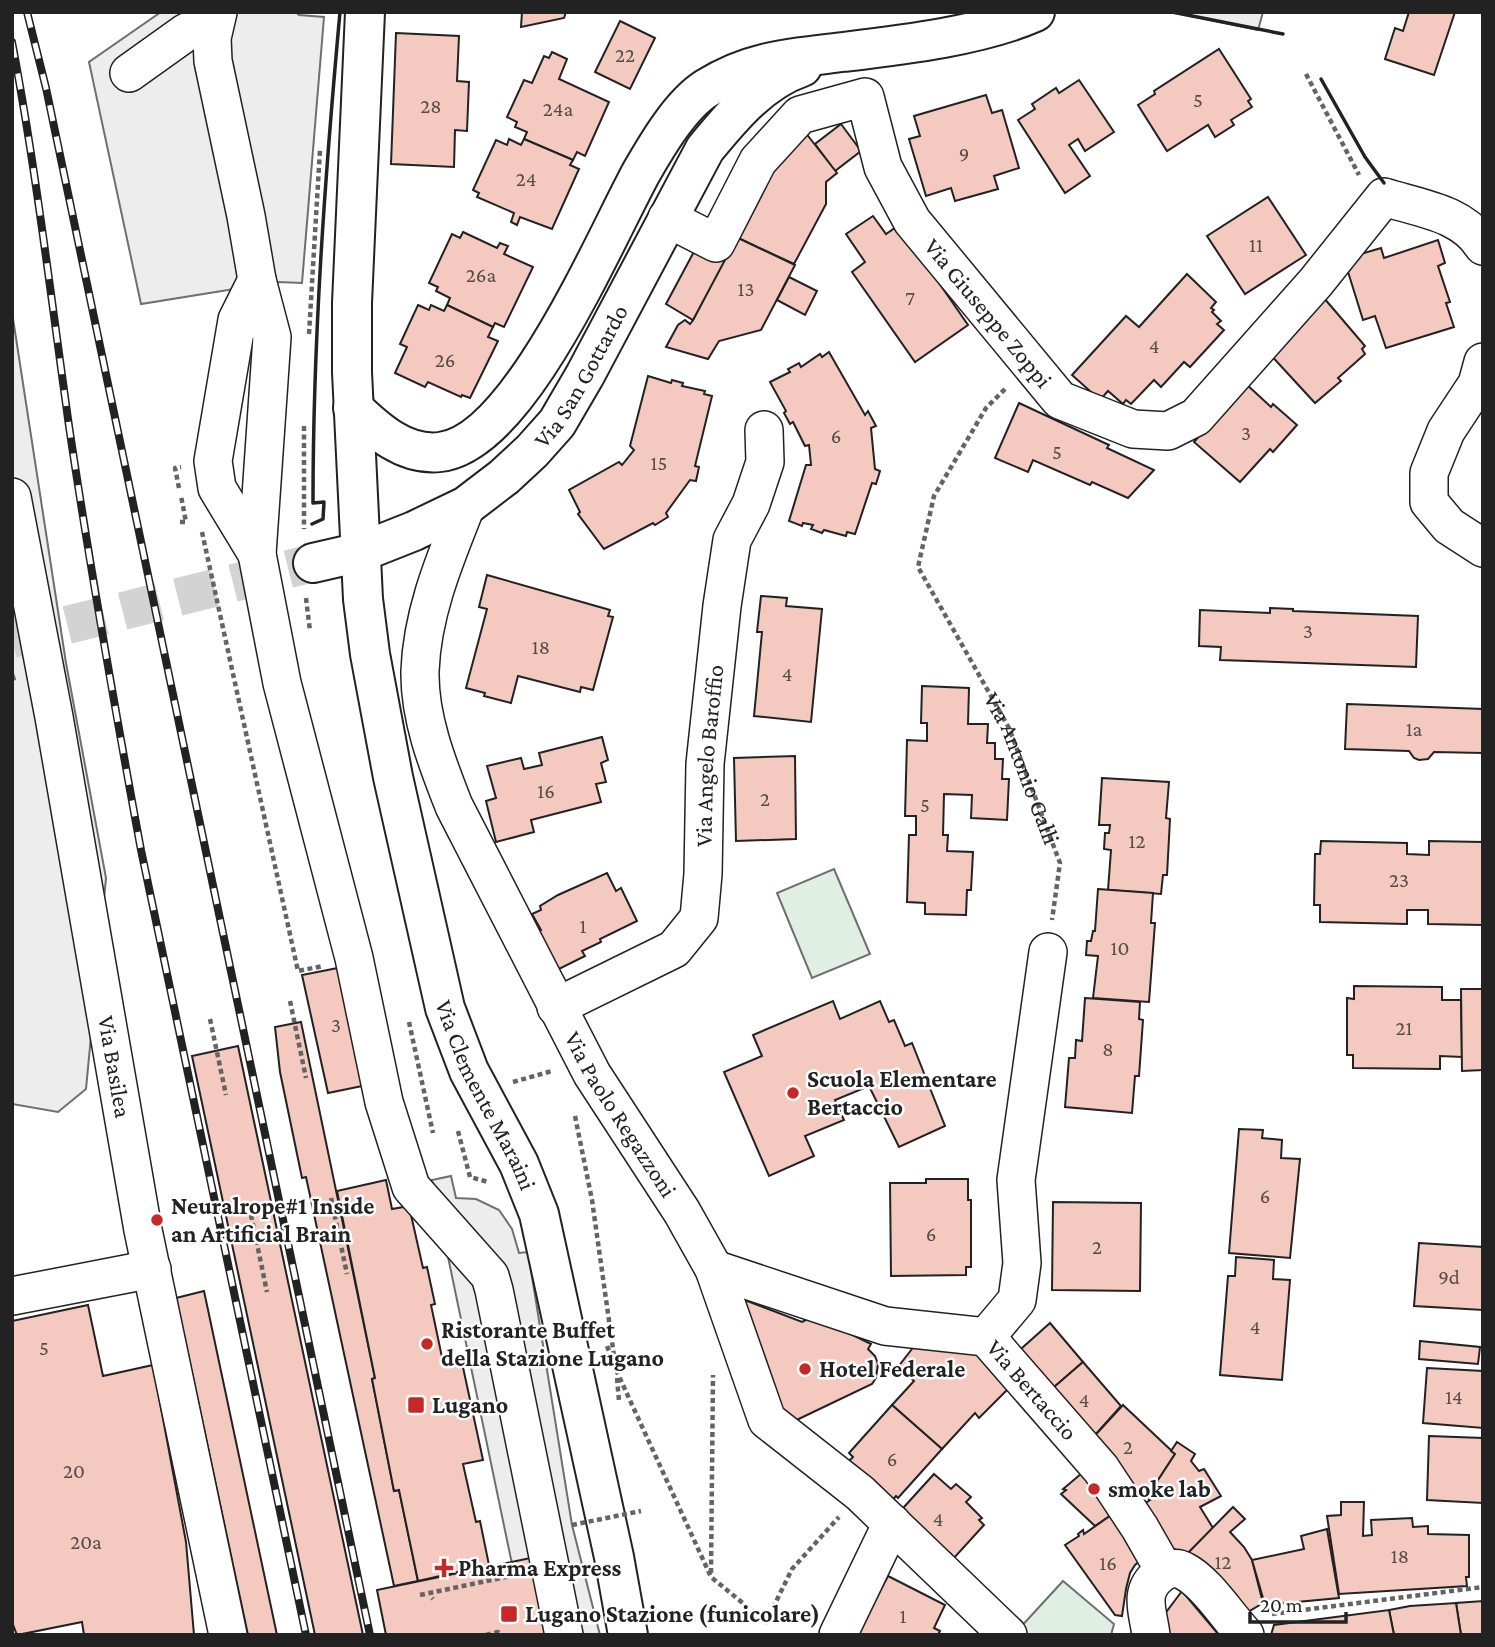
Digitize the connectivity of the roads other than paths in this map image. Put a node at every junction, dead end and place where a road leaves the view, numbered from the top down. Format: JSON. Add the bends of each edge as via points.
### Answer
{"nodes":[{"id":1,"x":365,"y":12,"type":"edge"},
{"id":2,"x":1035,"y":12,"type":"edge"},
{"id":3,"x":217,"y":14,"type":"edge"},
{"id":4,"x":847,"y":52,"type":"junction"},
{"id":5,"x":129,"y":73,"type":"dead end"},
{"id":6,"x":667,"y":218,"type":"junction"},
{"id":7,"x":1483,"y":246,"type":"edge"},
{"id":8,"x":257,"y":280,"type":"junction"},
{"id":9,"x":1483,"y":362,"type":"edge"},
{"id":10,"x":353,"y":408,"type":"junction"},
{"id":11,"x":764,"y":430,"type":"dead end"},
{"id":12,"x":12,"y":497,"type":"edge"},
{"id":13,"x":466,"y":506,"type":"junction"},
{"id":14,"x":1483,"y":548,"type":"edge"},
{"id":15,"x":361,"y":552,"type":"junction"},
{"id":16,"x":257,"y":554,"type":"junction"},
{"id":17,"x":308,"y":565,"type":"tunnel mouth"},
{"id":18,"x":1048,"y":952,"type":"road end"},
{"id":19,"x":556,"y":1007,"type":"junction"},
{"id":20,"x":152,"y":1269,"type":"junction"},
{"id":21,"x":714,"y":1269,"type":"junction"},
{"id":22,"x":12,"y":1296,"type":"edge"},
{"id":23,"x":986,"y":1337,"type":"junction"},
{"id":24,"x":892,"y":1523,"type":"junction"},
{"id":25,"x":1164,"y":1570,"type":"junction"},
{"id":26,"x":1239,"y":1628,"type":"edge"},
{"id":27,"x":228,"y":1635,"type":"edge"},
{"id":28,"x":564,"y":1635,"type":"edge"},
{"id":29,"x":628,"y":1635,"type":"edge"},
{"id":30,"x":838,"y":1635,"type":"edge"},
{"id":31,"x":1008,"y":1635,"type":"edge"},
{"id":32,"x":1151,"y":1635,"type":"edge"}],
"edges":[{"from":1,"to":10,"type":"main road","via":[[352,303]]},
{"from":2,"to":4,"type":"main road","name":"Via San Gottardo","via":[[950,36]]},
{"from":3,"to":5,"type":"street"},
{"from":3,"to":8,"type":"street","via":[[214,61]]},
{"from":4,"to":6,"type":"main road","name":"Via San Gottardo","via":[[784,73],[756,94],[705,149]]},
{"from":4,"to":10,"type":"main road","name":"Via San Gottardo","via":[[778,59],[749,67],[705,89],[689,105],[661,138],[521,391],[478,437],[439,452],[418,451],[377,431]]},
{"from":6,"to":7,"type":"street","name":"Via Giuseppe Zoppi","via":[[716,243],[758,161],[800,115],[865,97],[883,167],[912,221],[1060,400],[1133,429],[1168,431],[1196,417],[1316,282],[1384,197],[1447,216],[1474,232]]},
{"from":6,"to":13,"type":"main road","name":"Via San Gottardo","via":[[557,423],[504,477]]},
{"from":8,"to":16,"type":"street","via":[[272,337]]},
{"from":8,"to":16,"type":"street","via":[[237,320],[214,461],[217,488]]},
{"from":9,"to":14,"type":"street","via":[[1477,384],[1446,431],[1429,473],[1429,502],[1449,526]]},
{"from":10,"to":15,"type":"main road"},
{"from":11,"to":19,"type":"street","name":"Via Angelo Baroffio","via":[[765,463],[732,540],[722,606],[705,764],[699,919],[674,949]]},
{"from":12,"to":20,"type":"street","name":"Via Basilea"},
{"from":13,"to":15,"type":"main road","name":"Via San Gottardo"},
{"from":13,"to":19,"type":"street","name":"Via Paolo Regazzoni","via":[[435,589],[424,636],[420,672],[425,717],[454,806]]},
{"from":15,"to":17,"type":"main road","name":"Via San Gottardo"},
{"from":15,"to":29,"type":"main road","name":"Via Clemente Maraini","via":[[381,716],[445,1008],[469,1071],[513,1152],[539,1214]]},
{"from":16,"to":28,"type":"street","via":[[282,684],[356,971],[384,1102],[411,1187],[490,1276]]},
{"from":18,"to":23,"type":"street","via":[[1016,1180],[1022,1263],[1017,1300]]},
{"from":19,"to":21,"type":"street","name":"Via Paolo Regazzoni","via":[[592,1074]]},
{"from":20,"to":22,"type":"street"},
{"from":20,"to":27,"type":"street","name":"Via Basilea"},
{"from":21,"to":23,"type":"street","name":"Via Bertaccio","via":[[885,1326]]},
{"from":21,"to":24,"type":"street","name":"Via Paolo Regazzoni","via":[[767,1420]]},
{"from":23,"to":25,"type":"street","name":"Via Bertaccio","via":[[1101,1469]]},
{"from":24,"to":30,"type":"street"},
{"from":24,"to":31,"type":"street","name":"Via Paolo Regazzoni"},
{"from":25,"to":26,"type":"street","via":[[1186,1571]]},
{"from":25,"to":32,"type":"street","via":[[1150,1581],[1145,1595]]}]}
